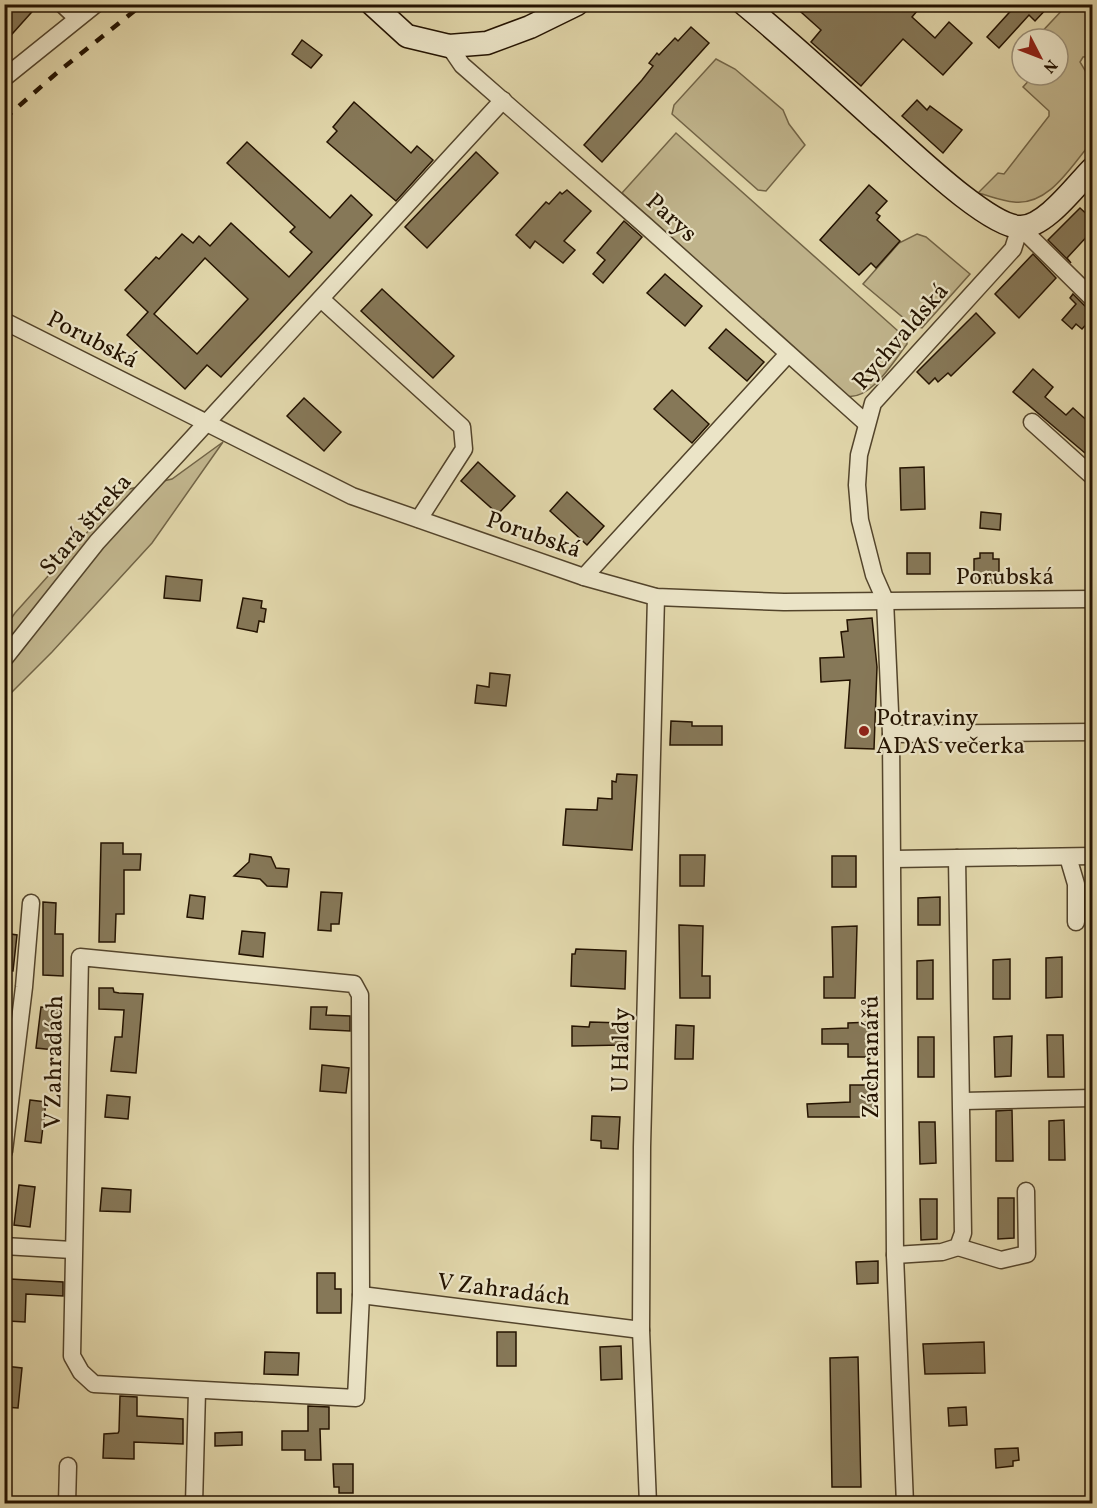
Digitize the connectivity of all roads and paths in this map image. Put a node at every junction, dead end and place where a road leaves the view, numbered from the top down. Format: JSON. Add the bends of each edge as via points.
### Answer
{"nodes":[{"id":1,"x":62,"y":4,"type":"edge"},
{"id":2,"x":96,"y":4,"type":"edge"},
{"id":3,"x":372,"y":4,"type":"edge"},
{"id":4,"x":577,"y":4,"type":"edge"},
{"id":5,"x":744,"y":4,"type":"edge"},
{"id":6,"x":77,"y":18,"type":"junction"},
{"id":7,"x":448,"y":46,"type":"junction"},
{"id":8,"x":4,"y":78,"type":"edge"},
{"id":9,"x":503,"y":100,"type":"junction"},
{"id":10,"x":1092,"y":169,"type":"edge"},
{"id":11,"x":1020,"y":227,"type":"junction"},
{"id":12,"x":1092,"y":298,"type":"edge"},
{"id":13,"x":321,"y":299,"type":"junction"},
{"id":14,"x":4,"y":321,"type":"edge"},
{"id":15,"x":788,"y":354,"type":"junction"},
{"id":16,"x":1032,"y":422,"type":"dead end"},
{"id":17,"x":866,"y":423,"type":"junction"},
{"id":18,"x":207,"y":424,"type":"junction"},
{"id":19,"x":1092,"y":476,"type":"edge"},
{"id":20,"x":419,"y":519,"type":"junction"},
{"id":21,"x":584,"y":577,"type":"junction"},
{"id":22,"x":656,"y":597,"type":"junction"},
{"id":23,"x":1092,"y":599,"type":"edge"},
{"id":24,"x":885,"y":600,"type":"junction"},
{"id":25,"x":4,"y":659,"type":"edge"},
{"id":26,"x":1092,"y":732,"type":"edge"},
{"id":27,"x":891,"y":734,"type":"junction"},
{"id":28,"x":1092,"y":856,"type":"edge"},
{"id":29,"x":1068,"y":857,"type":"junction"},
{"id":30,"x":957,"y":858,"type":"junction"},
{"id":31,"x":894,"y":859,"type":"junction"},
{"id":32,"x":31,"y":903,"type":"dead end"},
{"id":33,"x":1076,"y":922,"type":"dead end"},
{"id":34,"x":9,"y":1072,"type":"edge"},
{"id":35,"x":1092,"y":1098,"type":"edge"},
{"id":36,"x":963,"y":1101,"type":"junction"},
{"id":37,"x":4,"y":1151,"type":"edge"},
{"id":38,"x":1026,"y":1191,"type":"dead end"},
{"id":39,"x":4,"y":1246,"type":"edge"},
{"id":40,"x":958,"y":1247,"type":"junction"},
{"id":41,"x":72,"y":1250,"type":"junction"},
{"id":42,"x":895,"y":1255,"type":"junction"},
{"id":43,"x":361,"y":1295,"type":"junction"},
{"id":44,"x":641,"y":1330,"type":"junction"},
{"id":45,"x":196,"y":1391,"type":"junction"},
{"id":46,"x":68,"y":1466,"type":"dead end"},
{"id":47,"x":67,"y":1503,"type":"edge"},
{"id":48,"x":194,"y":1503,"type":"edge"},
{"id":49,"x":648,"y":1503,"type":"edge"},
{"id":50,"x":904,"y":1503,"type":"edge"}],
"edges":[{"from":1,"to":6,"type":"street"},
{"from":2,"to":6,"type":"street"},
{"from":3,"to":7,"type":"street","via":[[407,36]]},
{"from":4,"to":7,"type":"street","via":[[487,43]]},
{"from":5,"to":11,"type":"street","via":[[962,196]]},
{"from":6,"to":8,"type":"street"},
{"from":7,"to":9,"type":"street","name":"Parys","via":[[462,65]]},
{"from":9,"to":13,"type":"street","name":"Stará štreka"},
{"from":9,"to":15,"type":"street","name":"Parys"},
{"from":10,"to":11,"type":"street","via":[[1045,218]]},
{"from":11,"to":12,"type":"street"},
{"from":11,"to":17,"type":"street","name":"Rychvaldská","via":[[1013,249],[873,403]]},
{"from":13,"to":18,"type":"street","name":"Stará štreka"},
{"from":13,"to":20,"type":"street","via":[[462,427],[464,449]]},
{"from":14,"to":18,"type":"street","name":"Porubská"},
{"from":15,"to":17,"type":"street","name":"Parys"},
{"from":15,"to":21,"type":"street"},
{"from":16,"to":19,"type":"street"},
{"from":17,"to":24,"type":"street","name":"Rychvaldská","via":[[857,485],[860,520],[874,575]]},
{"from":18,"to":20,"type":"street","name":"Porubská","via":[[352,496]]},
{"from":18,"to":25,"type":"street","name":"Stará štreka","via":[[97,542]]},
{"from":20,"to":21,"type":"street","name":"Porubská"},
{"from":21,"to":22,"type":"street","name":"Porubská"},
{"from":22,"to":24,"type":"street","name":"Porubská","via":[[784,602]]},
{"from":22,"to":44,"type":"street","name":"U Haldy"},
{"from":23,"to":24,"type":"street","name":"Porubská"},
{"from":24,"to":27,"type":"street","name":"Záchranářů"},
{"from":26,"to":27,"type":"street"},
{"from":27,"to":31,"type":"street","name":"Záchranářů"},
{"from":28,"to":29,"type":"street"},
{"from":29,"to":30,"type":"street"},
{"from":29,"to":33,"type":"street","via":[[1076,884]]},
{"from":30,"to":31,"type":"street"},
{"from":30,"to":36,"type":"street"},
{"from":31,"to":42,"type":"street","name":"Záchranářů"},
{"from":32,"to":34,"type":"street"},
{"from":34,"to":37,"type":"street"},
{"from":35,"to":36,"type":"street"},
{"from":36,"to":40,"type":"street","via":[[963,1233]]},
{"from":38,"to":40,"type":"street","via":[[1027,1254],[1001,1260]]},
{"from":39,"to":41,"type":"street"},
{"from":40,"to":42,"type":"street"},
{"from":41,"to":43,"type":"street","name":"V Zahradách","via":[[80,957],[354,984],[360,995]]},
{"from":41,"to":45,"type":"street","name":"V Zahradách","via":[[72,1356],[81,1372],[94,1384]]},
{"from":42,"to":50,"type":"street","name":"Záchranářů"},
{"from":43,"to":44,"type":"street","name":"V Zahradách"},
{"from":43,"to":45,"type":"street","name":"V Zahradách","via":[[356,1398]]},
{"from":44,"to":49,"type":"street","name":"U Haldy"},
{"from":45,"to":48,"type":"street"},
{"from":46,"to":47,"type":"street"}]}
